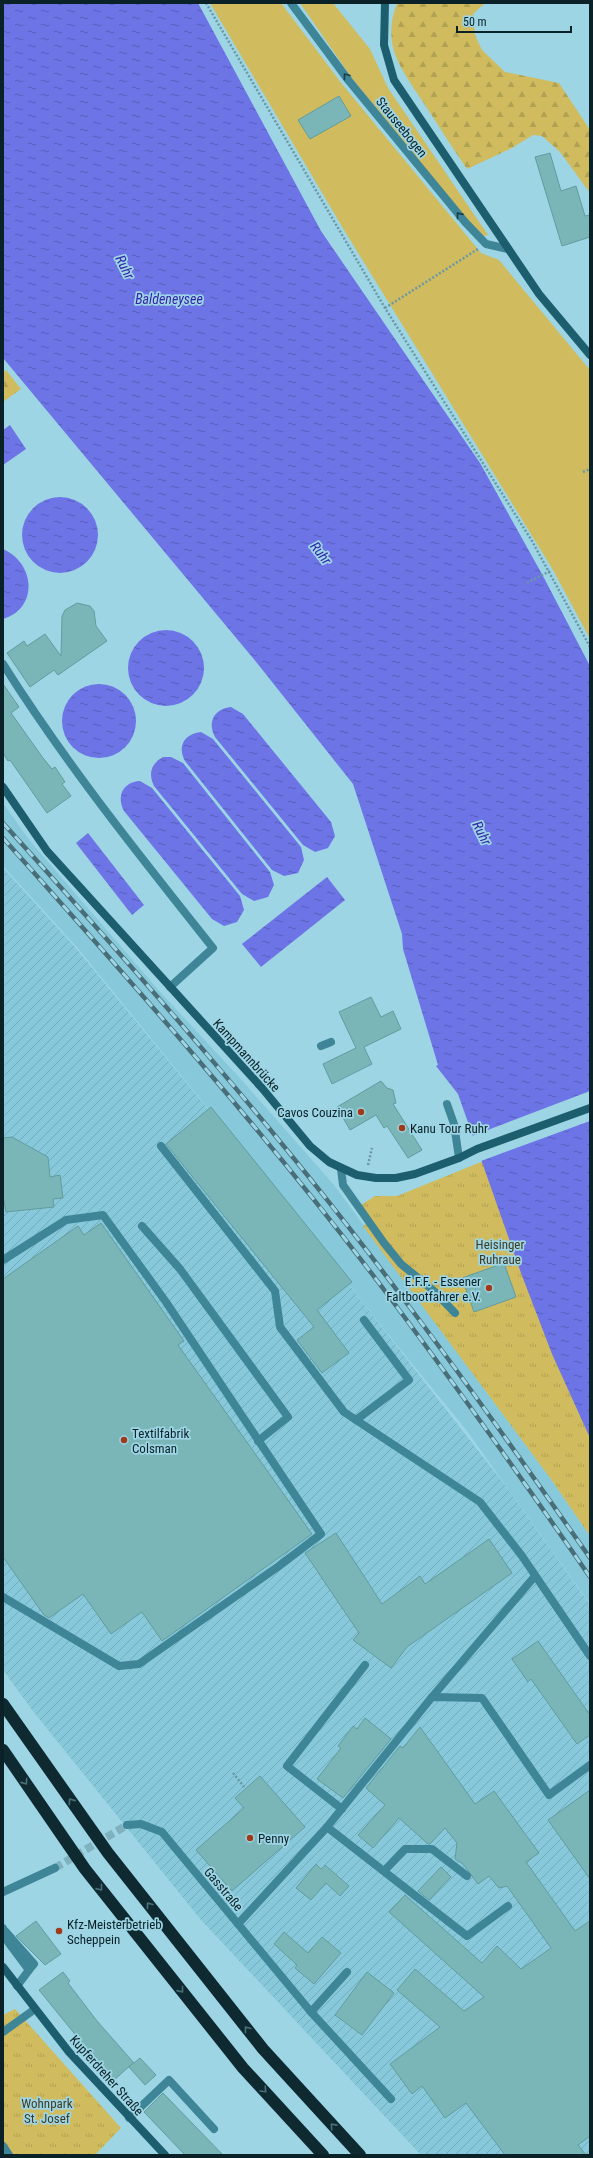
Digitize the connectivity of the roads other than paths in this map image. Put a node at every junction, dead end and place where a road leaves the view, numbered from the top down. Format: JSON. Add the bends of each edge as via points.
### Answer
{"nodes":[{"id":1,"x":291,"y":3,"type":"edge"},
{"id":2,"x":385,"y":3,"type":"edge"},
{"id":3,"x":508,"y":250,"type":"junction"},
{"id":4,"x":590,"y":355,"type":"edge"},
{"id":5,"x":3,"y":664,"type":"edge"},
{"id":6,"x":3,"y":787,"type":"edge"},
{"id":7,"x":170,"y":987,"type":"junction"},
{"id":8,"x":331,"y":1042,"type":"dead end"},
{"id":9,"x":321,"y":1046,"type":"dead end"},
{"id":10,"x":447,"y":1104,"type":"dead end"},
{"id":11,"x":590,"y":1108,"type":"edge"},
{"id":12,"x":161,"y":1146,"type":"dead end"},
{"id":13,"x":459,"y":1158,"type":"junction"},
{"id":14,"x":341,"y":1169,"type":"junction"},
{"id":15,"x":142,"y":1226,"type":"dead end"},
{"id":16,"x":3,"y":1260,"type":"edge"},
{"id":17,"x":454,"y":1313,"type":"dead end"},
{"id":18,"x":364,"y":1320,"type":"dead end"},
{"id":19,"x":356,"y":1420,"type":"junction"},
{"id":20,"x":258,"y":1441,"type":"junction"},
{"id":21,"x":535,"y":1576,"type":"junction"},
{"id":22,"x":3,"y":1597,"type":"edge"},
{"id":23,"x":590,"y":1656,"type":"edge"},
{"id":24,"x":365,"y":1665,"type":"dead end"},
{"id":25,"x":432,"y":1697,"type":"junction"},
{"id":26,"x":3,"y":1704,"type":"edge"},
{"id":27,"x":3,"y":1750,"type":"edge"},
{"id":28,"x":590,"y":1765,"type":"edge"},
{"id":29,"x":342,"y":1809,"type":"junction"},
{"id":30,"x":127,"y":1825,"type":"tunnel mouth"},
{"id":31,"x":327,"y":1827,"type":"junction"},
{"id":32,"x":55,"y":1868,"type":"tunnel mouth"},
{"id":33,"x":384,"y":1871,"type":"junction"},
{"id":34,"x":467,"y":1876,"type":"dead end"},
{"id":35,"x":3,"y":1892,"type":"edge"},
{"id":36,"x":508,"y":1906,"type":"dead end"},
{"id":37,"x":238,"y":1924,"type":"junction"},
{"id":38,"x":3,"y":1928,"type":"edge"},
{"id":39,"x":3,"y":1967,"type":"edge"},
{"id":40,"x":347,"y":1972,"type":"dead end"},
{"id":41,"x":17,"y":1986,"type":"junction"},
{"id":42,"x":35,"y":2009,"type":"junction"},
{"id":43,"x":310,"y":2012,"type":"junction"},
{"id":44,"x":3,"y":2032,"type":"edge"},
{"id":45,"x":391,"y":2099,"type":"dead end"},
{"id":46,"x":129,"y":2118,"type":"junction"},
{"id":47,"x":214,"y":2129,"type":"dead end"},
{"id":48,"x":3,"y":2146,"type":"edge"},
{"id":49,"x":9,"y":2155,"type":"edge"},
{"id":50,"x":165,"y":2155,"type":"edge"},
{"id":51,"x":323,"y":2155,"type":"edge"},
{"id":52,"x":360,"y":2155,"type":"edge"}],
"edges":[{"from":3,"to":1,"type":"street","name":"Stauseebogen","one_way":true,"via":[[486,244],[465,222],[349,81]]},
{"from":2,"to":3,"type":"street","name":"Stauseebogen","via":[[384,45],[394,80]]},
{"from":3,"to":4,"type":"street","name":"Stauseebogen","via":[[538,294]]},
{"from":5,"to":7,"type":"street","via":[[32,710],[94,796],[213,948]]},
{"from":6,"to":7,"type":"street","name":"Kampmannbrücke","via":[[47,851]]},
{"from":7,"to":14,"type":"street","name":"Kampmannbrücke","via":[[262,1088],[310,1146],[320,1156]]},
{"from":8,"to":9,"type":"street"},
{"from":10,"to":13,"type":"street","via":[[454,1124]]},
{"from":11,"to":13,"type":"street","name":"Kampmannbrücke"},
{"from":12,"to":19,"type":"street","via":[[275,1291],[280,1327],[344,1412]]},
{"from":13,"to":14,"type":"street","name":"Kampmannbrücke","via":[[396,1178],[366,1177]]},
{"from":14,"to":17,"type":"street","via":[[343,1185],[397,1259],[434,1291]]},
{"from":15,"to":20,"type":"street","via":[[180,1269],[288,1417]]},
{"from":16,"to":20,"type":"street","via":[[66,1220],[103,1215],[166,1302]]},
{"from":18,"to":19,"type":"street","via":[[409,1380]]},
{"from":19,"to":21,"type":"street","via":[[480,1502]]},
{"from":20,"to":22,"type":"street","via":[[321,1534],[280,1566],[139,1664],[119,1666]]},
{"from":21,"to":23,"type":"street"},
{"from":21,"to":25,"type":"street","name":"Gasstraße"},
{"from":24,"to":29,"type":"street","via":[[287,1766]]},
{"from":25,"to":28,"type":"street","via":[[482,1698],[549,1795]]},
{"from":25,"to":29,"type":"street","name":"Gasstraße"},
{"from":52,"to":26,"type":"highway","one_way":true,"via":[[248,2030],[108,1853]]},
{"from":27,"to":51,"type":"highway","one_way":true,"via":[[95,1882],[243,2068]]},
{"from":29,"to":31,"type":"street","name":"Gasstraße"},
{"from":30,"to":37,"type":"street","name":"Gasstraße","via":[[141,1824],[162,1832]]},
{"from":31,"to":33,"type":"street"},
{"from":31,"to":37,"type":"street","name":"Gasstraße"},
{"from":32,"to":35,"type":"street"},
{"from":33,"to":34,"type":"street","via":[[405,1849],[432,1849]]},
{"from":33,"to":36,"type":"street","via":[[467,1936]]},
{"from":37,"to":43,"type":"street"},
{"from":38,"to":41,"type":"street","via":[[8,1942],[29,1970]]},
{"from":39,"to":41,"type":"street","name":"Kupferdreher Straße"},
{"from":40,"to":43,"type":"street"},
{"from":41,"to":42,"type":"street","name":"Kupferdreher Straße"},
{"from":42,"to":44,"type":"street"},
{"from":42,"to":46,"type":"street","name":"Kupferdreher Straße","via":[[69,2052]]},
{"from":43,"to":45,"type":"street"},
{"from":46,"to":47,"type":"street","via":[[169,2080]]},
{"from":46,"to":50,"type":"street","name":"Kupferdreher Straße"},
{"from":48,"to":49,"type":"street"}]}
